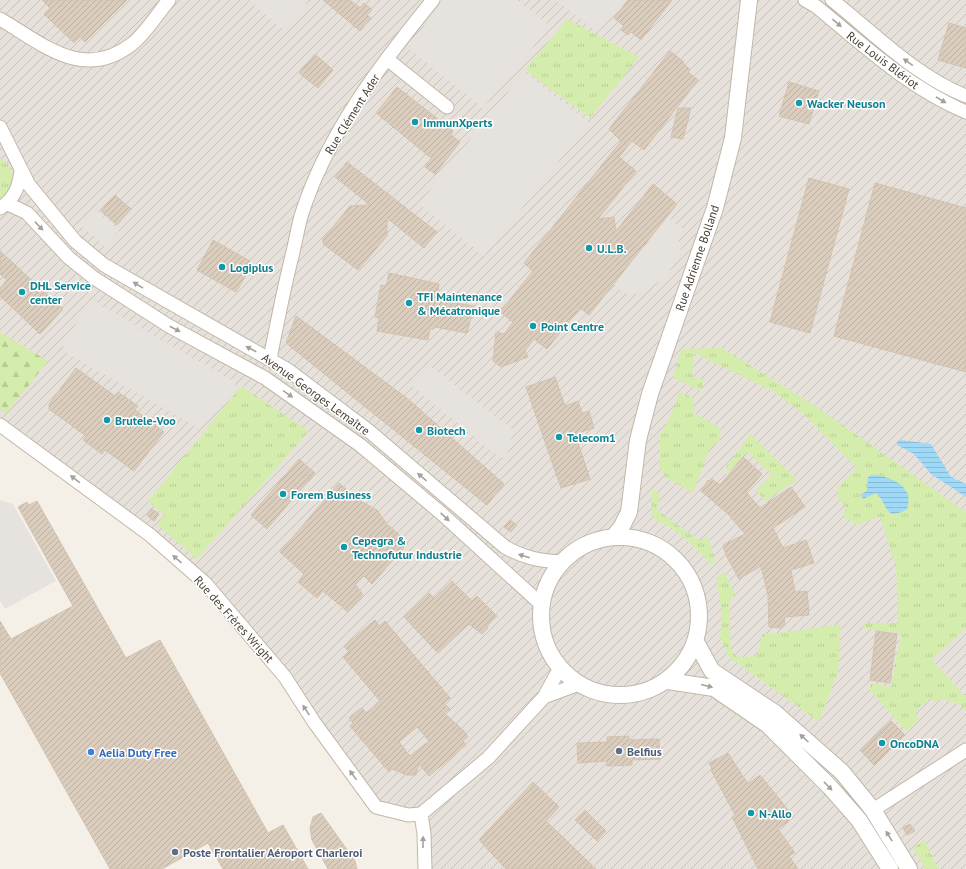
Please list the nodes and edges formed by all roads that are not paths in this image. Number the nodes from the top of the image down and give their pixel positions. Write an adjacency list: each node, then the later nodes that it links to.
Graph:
1 (169, 0): 6 (street)
2 (749, 0): 18 (street, Rue Adrienne Bolland)
3 (805, 0): 10 (street, Rue Louis Blériot, one-way to 10)
4 (832, 0): 8 (street, Rue Louis Blériot, one-way to 4)
5 (431, 1): 7 (street, Rue Clément Ader)
6 (0, 19)
7 (387, 59): 9 (street); 16 (street, Rue Clément Ader)
8 (966, 96)
9 (447, 107)
10 (966, 112)
11 (0, 128): 13 (street, Avenue Georges Lemaître)
12 (0, 152): 13 (street)
13 (13, 156): 14 (street, Avenue Georges Lemaître)
14 (21, 171): 15 (street); 16 (street, Avenue Georges Lemaître, one-way to 14)
15 (4, 206): 22 (street, Avenue Georges Lemaître, one-way to 22)
16 (270, 359): 21 (street, Avenue Georges Lemaître, one-way to 16)
17 (0, 425): 30 (street, Rue des Frères Wright, one-way to 17)
18 (629, 512): 19 (street, Rue Adrienne Bolland); 20 (street, Rue Adrienne Bolland)
19 (613, 537): 20 (street); 21 (street)
20 (640, 539): 23 (street)
21 (562, 562): 22 (street)
22 (542, 605): 24 (street)
23 (696, 642): 25 (street); 29 (street, one-way to 23)
24 (560, 668): 26 (street); 27 (street)
25 (668, 681): 26 (street); 32 (street, one-way to 32)
26 (579, 684): 27 (street)
27 (544, 697): 30 (street)
28 (966, 750): 29 (street)
29 (873, 810): 33 (street, one-way to 29)
30 (421, 814): 31 (street, one-way to 30)
31 (425, 869)
32 (890, 869)
33 (910, 869)

